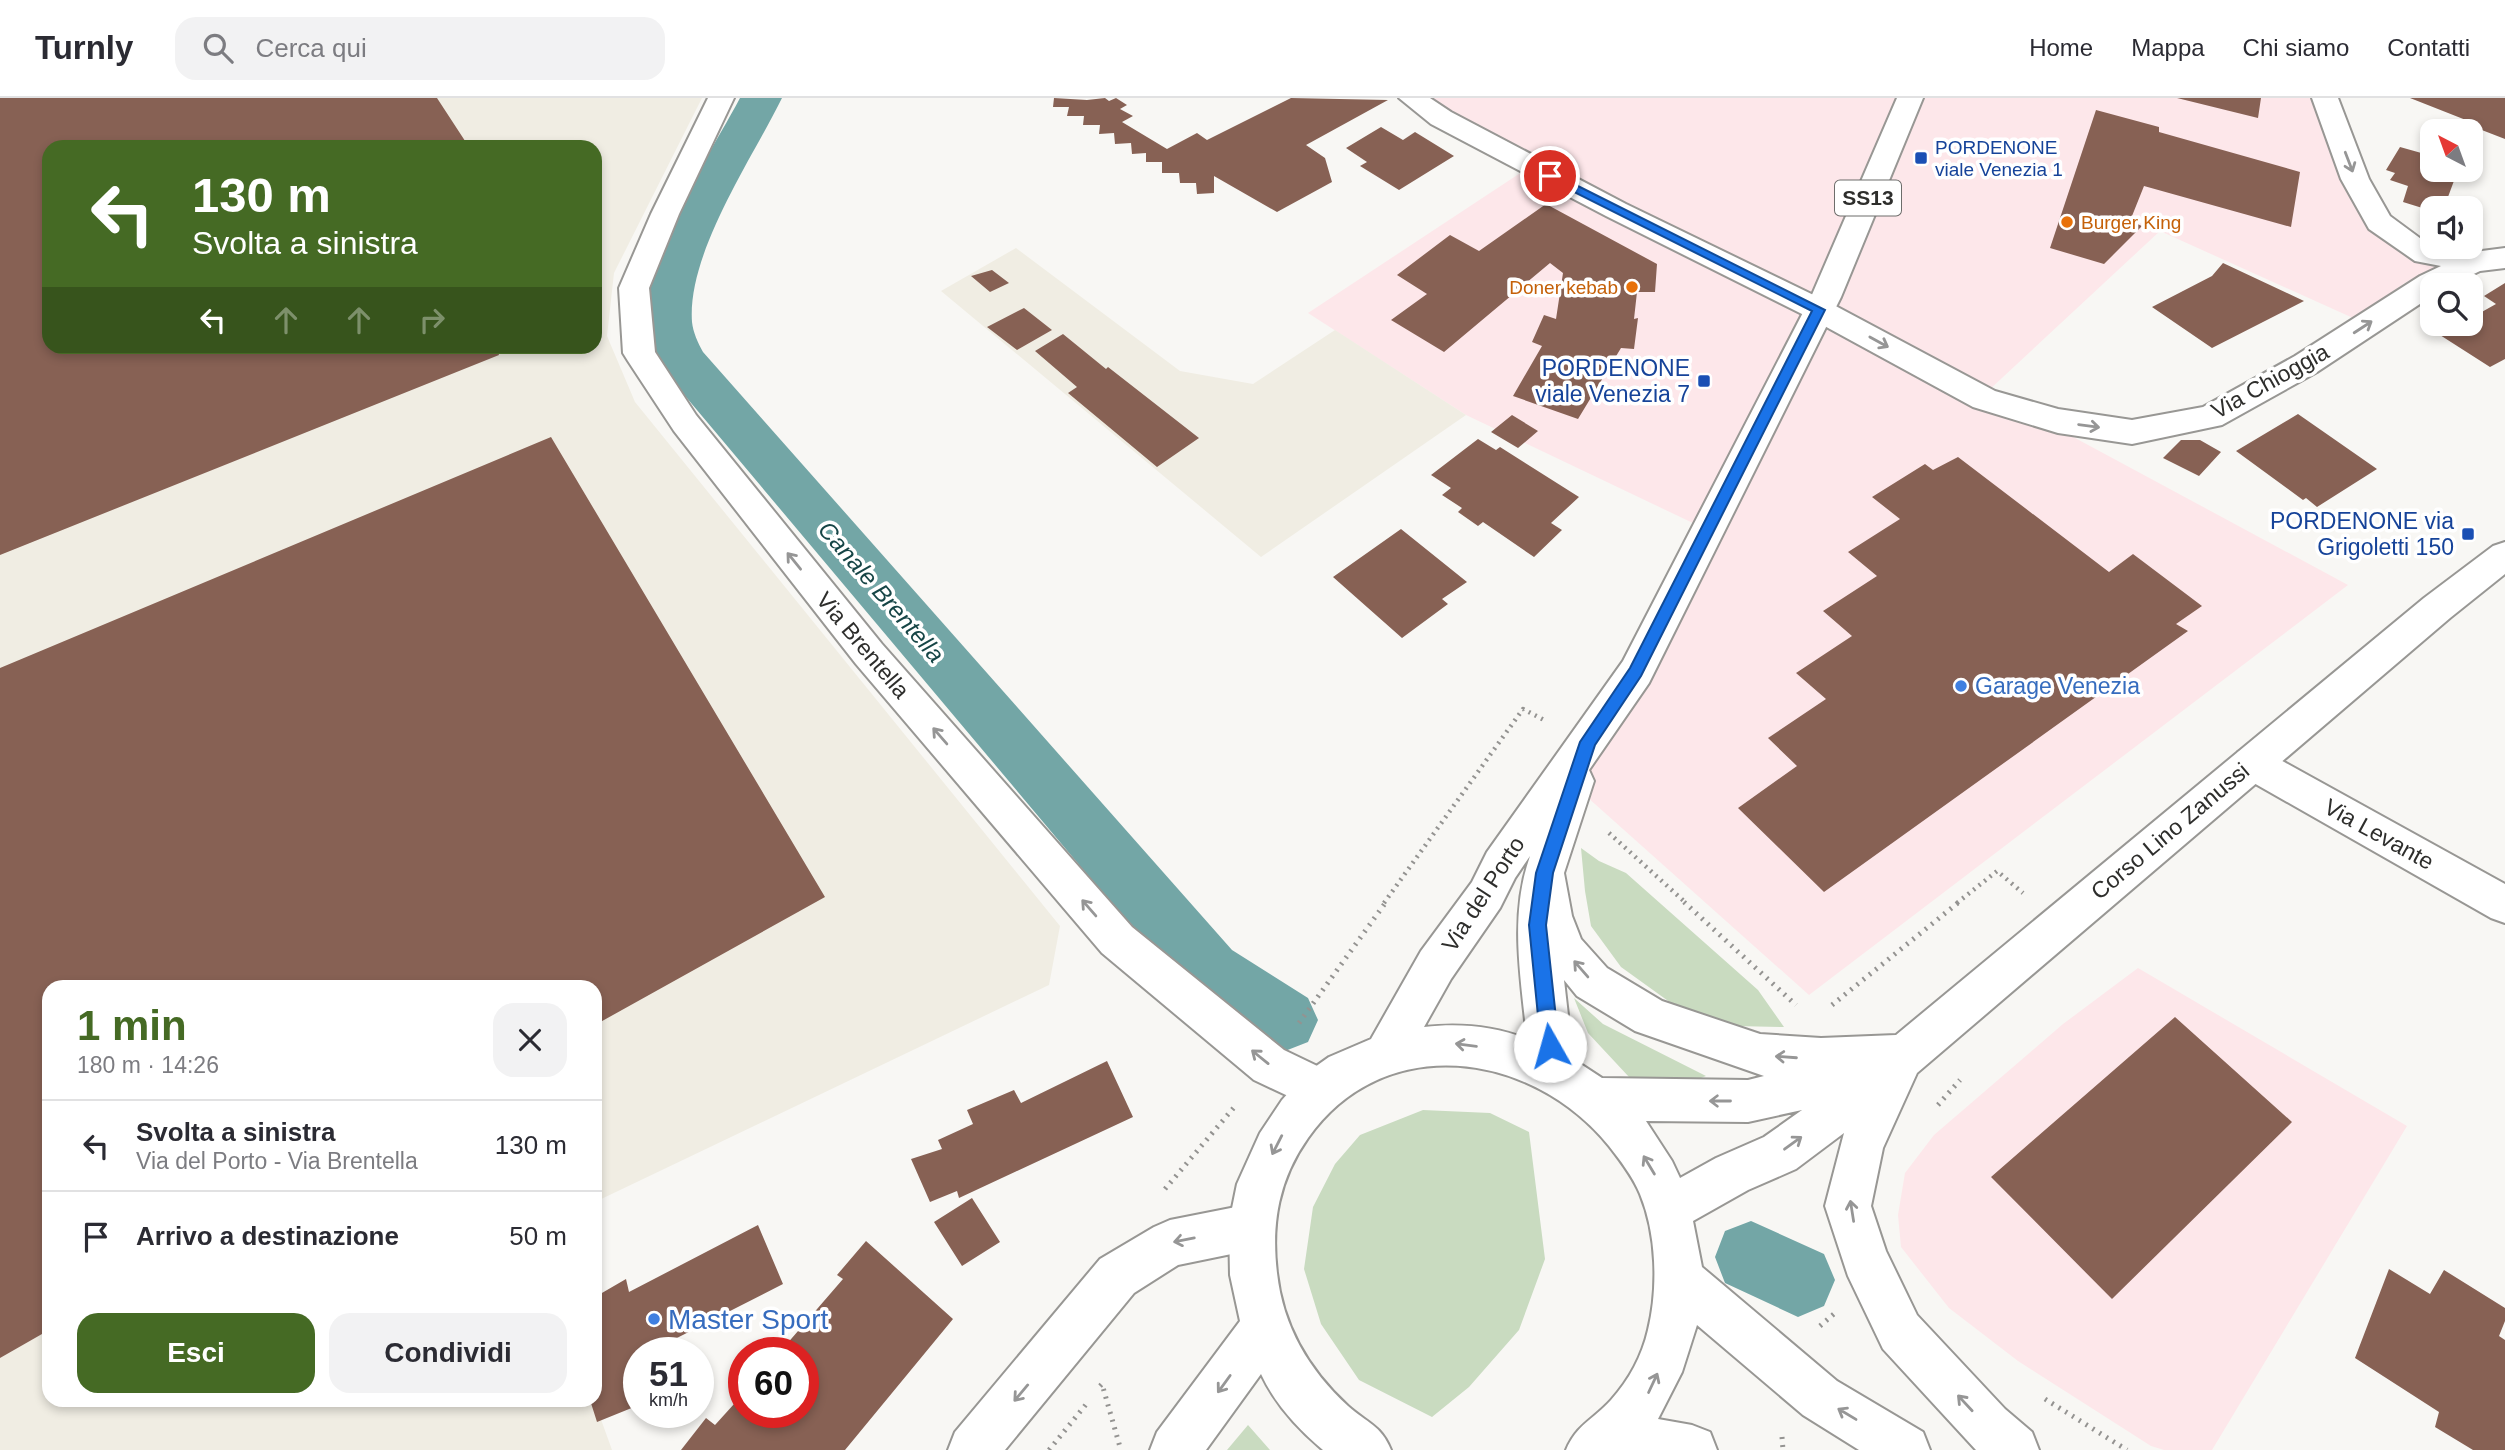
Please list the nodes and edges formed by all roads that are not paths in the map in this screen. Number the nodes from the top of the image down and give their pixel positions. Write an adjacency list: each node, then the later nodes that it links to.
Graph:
1 (721, 98): 16 (main road, Via Brentella, one-way to 1)
2 (1412, 98): 7 (main road, Via Chioggia)
3 (1910, 98): 7 (main road, SS13)
4 (2325, 98): 6 (main road, Via Chioggia, one-way to 6)
5 (2505, 258): 6 (main road, Via Chioggia)
6 (2474, 262): 7 (main road, Via Chioggia, one-way to 6)
7 (1823, 303): 9 (main road, Via del Porto / SS13)
8 (2505, 555): 10 (main road, Corso Lino Zanussi)
9 (1588, 742): 11 (main road, Via del Porto); 14 (main road, Via del Porto)
10 (2252, 763): 12 (main road, Via Levante); 13 (main road, Corso Lino Zanussi)
11 (1545, 873): 13 (main road, one-way to 11); 15 (main road, Via del Porto)
12 (2505, 905)
13 (1918, 1043): 17 (main road, Corso Lino Zanussi, one-way to 17); 18 (main road, Corso Lino Zanussi, one-way to 13); 28 (main road, one-way to 13)
14 (1387, 1052): 15 (main road, one-way to 14); 16 (main road)
15 (1552, 1070): 17 (main road)
16 (1320, 1090): 19 (main road, one-way to 19)
17 (1595, 1098): 18 (main road, one-way to 17)
18 (1668, 1210): 20 (main road)
19 (1251, 1227): 21 (main road); 23 (main road, one-way to 23)
20 (1680, 1279): 22 (main road, one-way to 20); 27 (main road, one-way to 20)
21 (1264, 1329): 24 (main road, one-way to 24); 25 (main road)
22 (1602, 1443): 26 (main road)
23 (973, 1450)
24 (1175, 1450)
25 (1366, 1450)
26 (1692, 1450)
27 (1905, 1450)
28 (2014, 1450)

